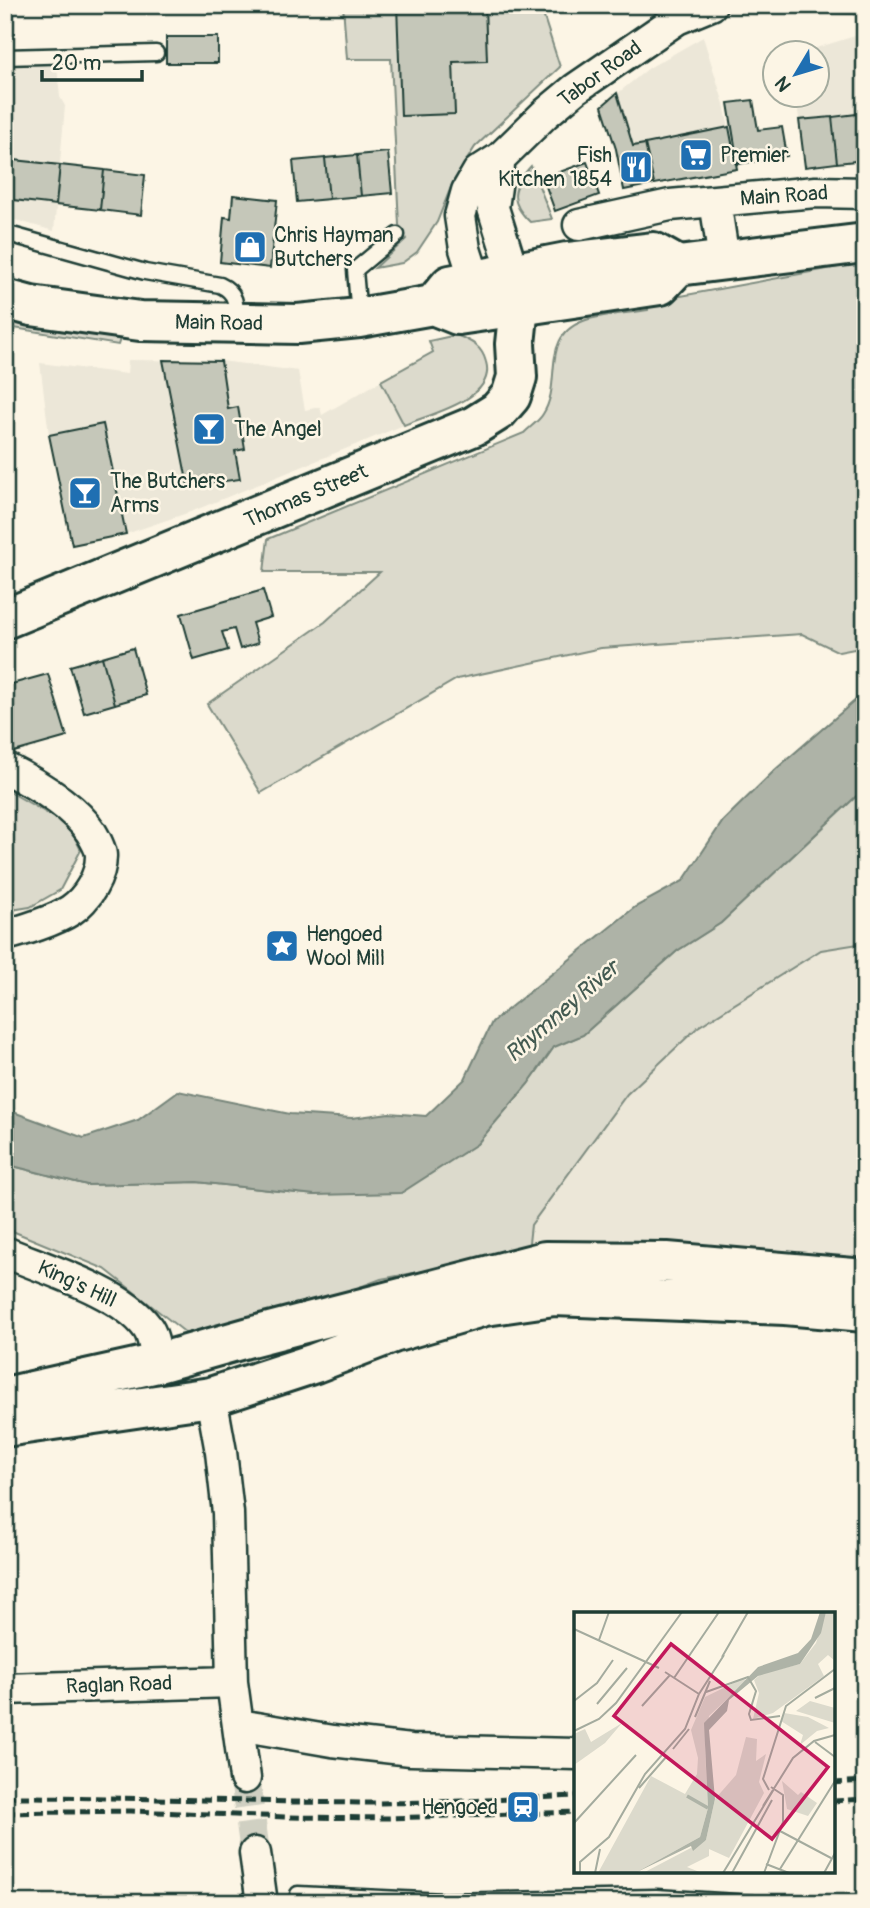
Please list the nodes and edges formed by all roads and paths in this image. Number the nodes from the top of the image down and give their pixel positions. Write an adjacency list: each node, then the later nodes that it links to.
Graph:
1 (711, 5): 4 (street, Tabor Road)
2 (156, 53): 3 (lane)
3 (5, 57)
4 (500, 158): 12 (street); 12 (street, Tabor Road)
5 (865, 193): 6 (street, Main Road)
6 (715, 201): 7 (street, Main Road); 11 (street)
7 (579, 225)
8 (397, 235): 14 (lane)
9 (5, 236): 15 (lane)
10 (865, 243): 11 (main road, Main Road)
11 (723, 260): 12 (main road, Main Road)
12 (498, 293): 14 (main road, Main Road); 16 (main road, Thomas Street)
13 (5, 299): 15 (main road, Main Road)
14 (359, 318): 15 (main road, Main Road)
15 (235, 324)
16 (5, 619)
17 (5, 768): 18 (street)
18 (5, 935)
19 (5, 1252): 22 (street, King's Hill)
20 (865, 1279): 22 (main road)
21 (865, 1312): 24 (main road)
22 (158, 1363): 23 (main road)
23 (5, 1397)
24 (211, 1397): 25 (main road); 26 (street)
25 (5, 1427)
26 (232, 1682): 27 (street, Raglan Road); 28 (street)
27 (5, 1689)
28 (239, 1725): 29 (street); 30 (street)
29 (574, 1754)
30 (245, 1778)
31 (255, 1853): 34 (street)
32 (298, 1894): 33 (lane)
33 (444, 1902): 35 (lane)
34 (262, 1903)
35 (752, 1903)

